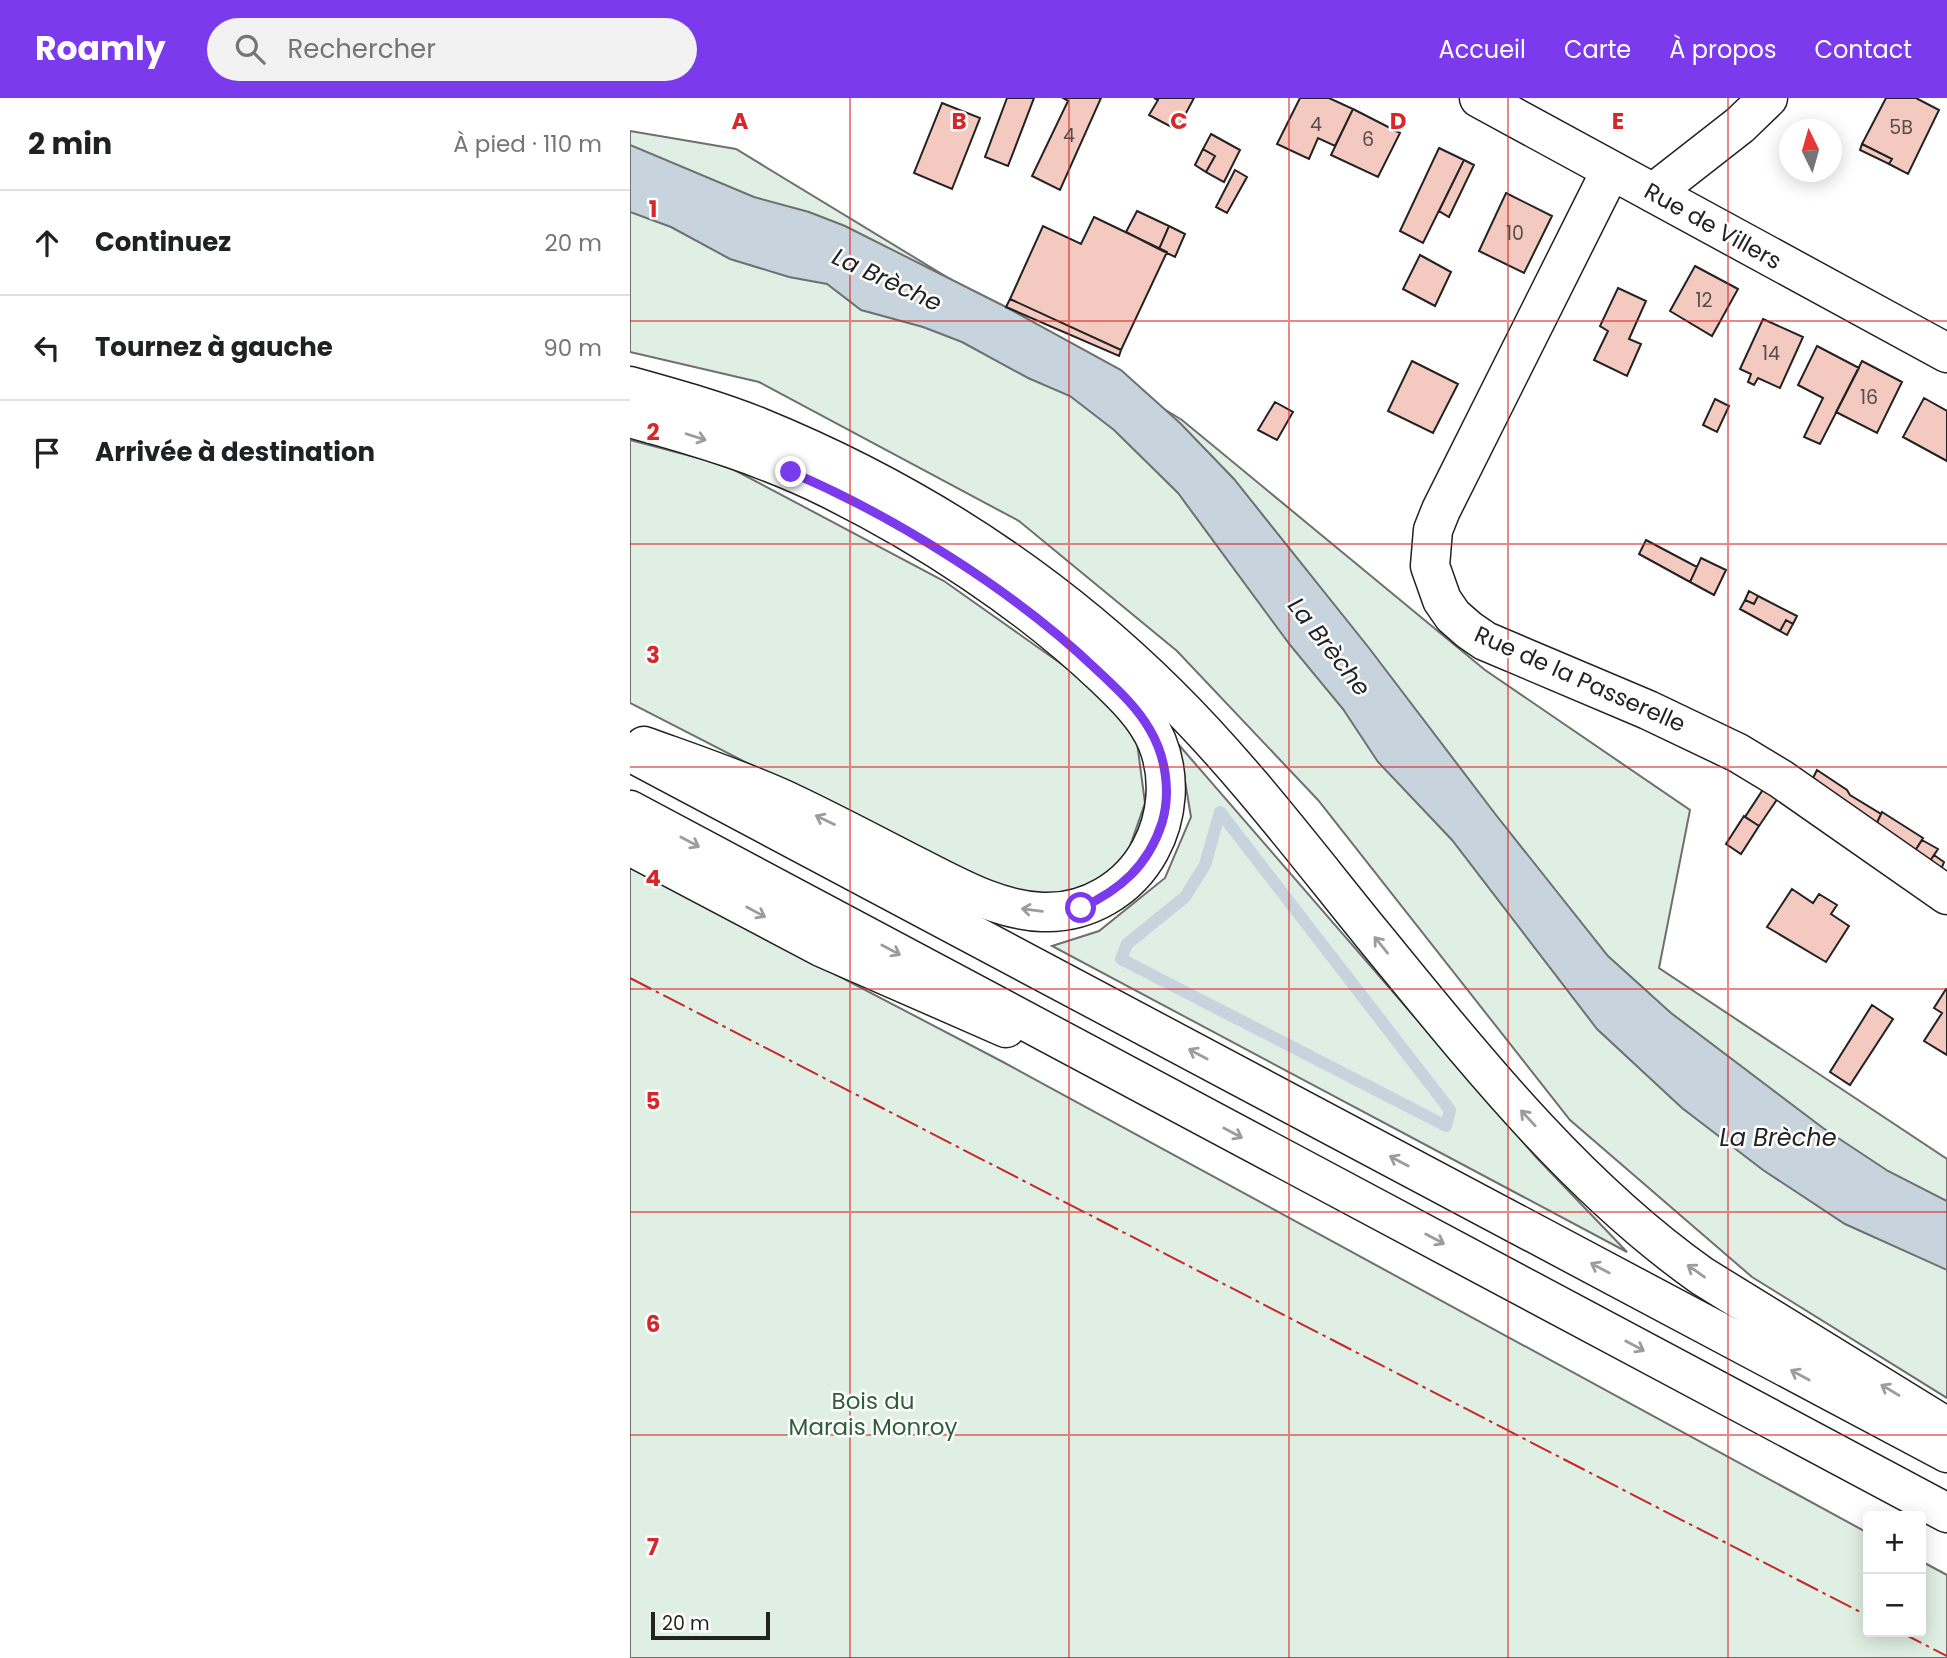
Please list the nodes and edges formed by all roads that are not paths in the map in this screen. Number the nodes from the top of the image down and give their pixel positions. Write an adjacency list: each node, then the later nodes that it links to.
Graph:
1 (1479, 98): 3 (main road, Rue de Villers)
2 (1768, 98): 4 (main road)
3 (1611, 170): 4 (main road, Rue de Villers); 12 (main road, Rue de la Passerelle)
4 (1653, 193): 5 (main road, Rue de Villers)
5 (1947, 353)
6 (630, 386): 15 (main road, one-way to 6)
7 (630, 418): 8 (main road, one-way to 8)
8 (630, 741)
9 (630, 751): 16 (main road, one-way to 9)
10 (630, 810): 13 (main road, one-way to 13)
11 (630, 846): 13 (main road, one-way to 13)
12 (1947, 895)
13 (1151, 1089): 14 (main road, one-way to 14)
14 (1738, 1401): 17 (main road); 18 (main road)
15 (1947, 1427)
16 (1947, 1453)
17 (1947, 1513)
18 (1947, 1528)

